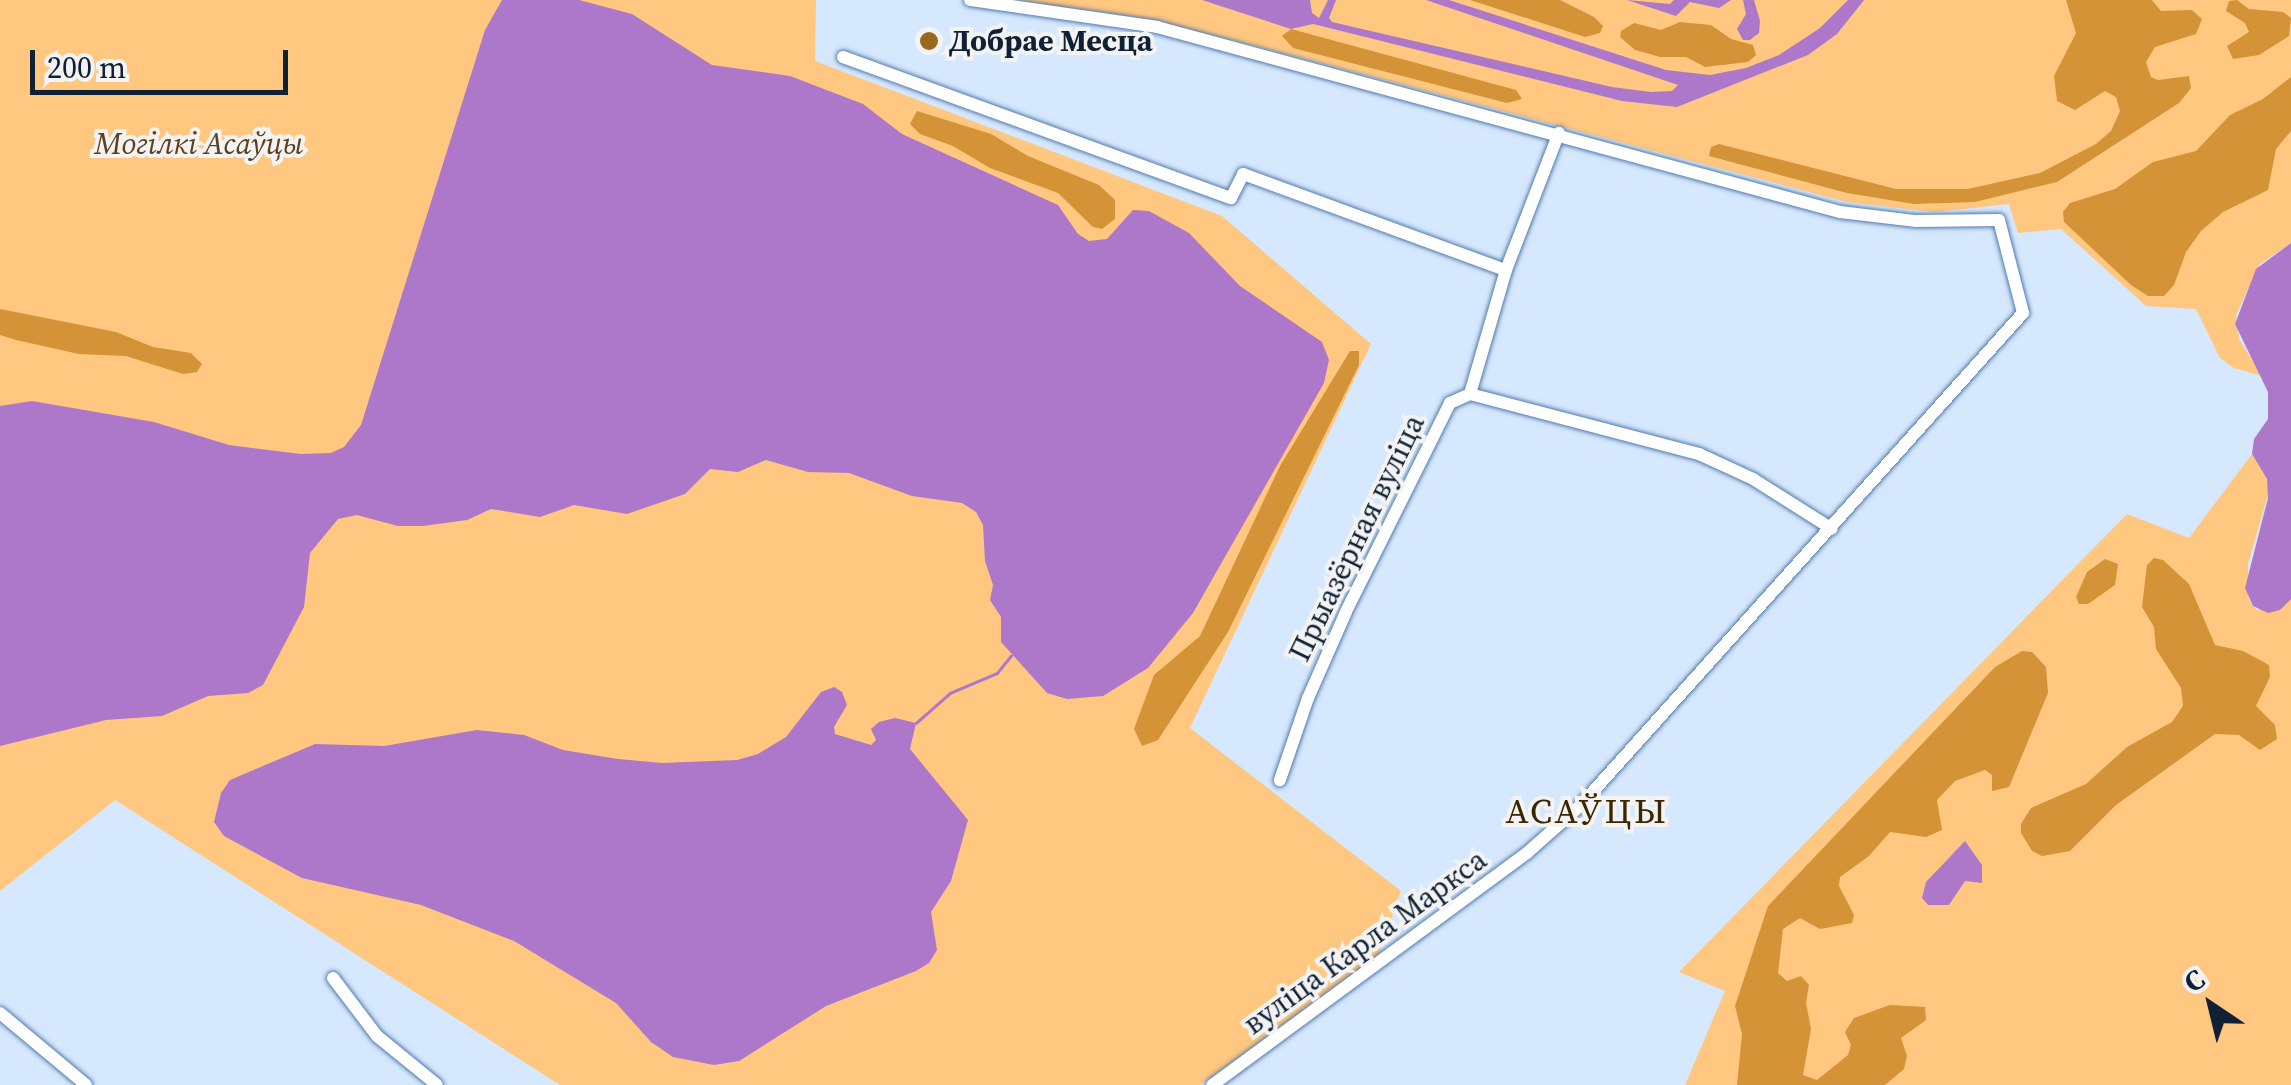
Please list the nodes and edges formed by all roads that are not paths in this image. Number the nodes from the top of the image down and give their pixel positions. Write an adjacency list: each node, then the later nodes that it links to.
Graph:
1 (970, 0): 3 (street)
2 (843, 57): 4 (street)
3 (1559, 132): 4 (street, Прыазёрная вуліца); 6 (street, вуліца Карла Маркса)
4 (1506, 270): 5 (street, Прыазёрная вуліца)
5 (1470, 394): 6 (street); 7 (street, Прыазёрная вуліца)
6 (1832, 529): 12 (street, вуліца Карла Маркса)
7 (1280, 780)
8 (333, 978): 11 (street)
9 (0, 1013): 10 (street)
10 (86, 1085)
11 (437, 1085)
12 (1212, 1085)

